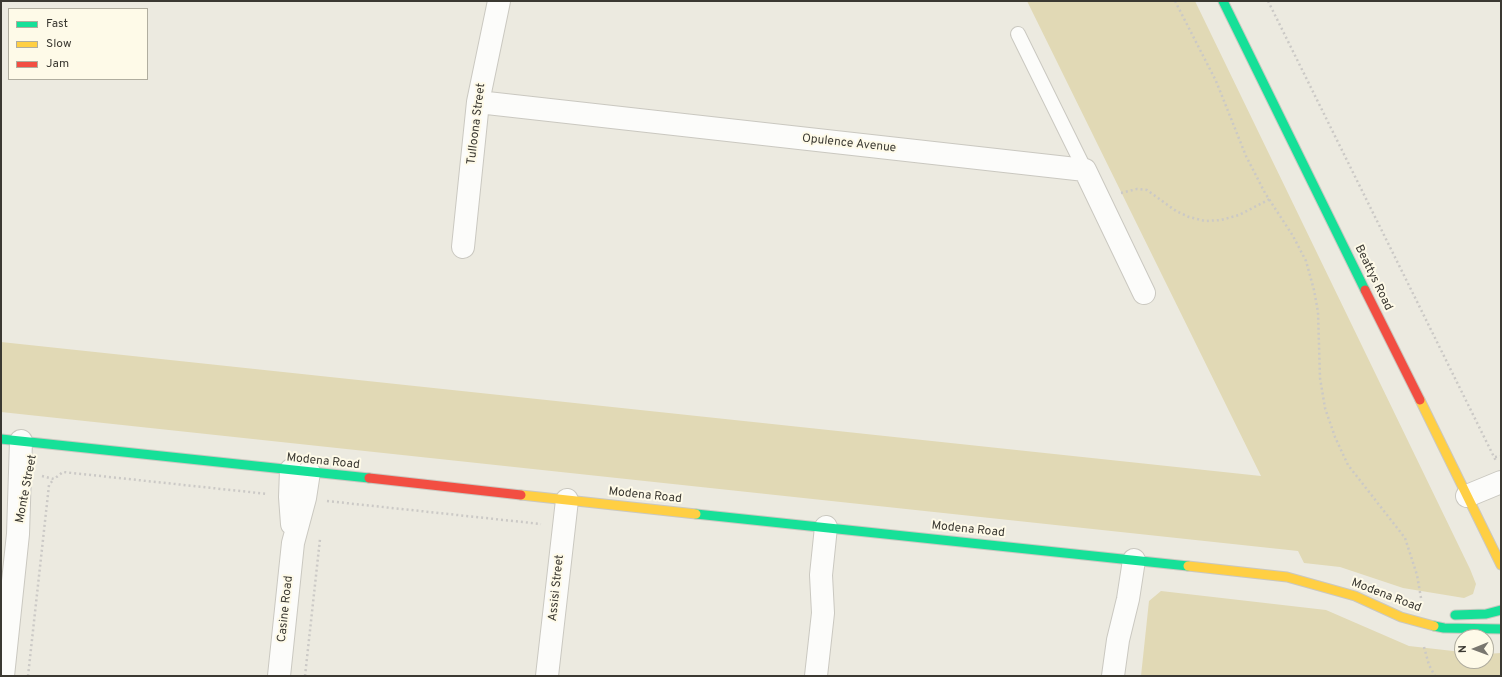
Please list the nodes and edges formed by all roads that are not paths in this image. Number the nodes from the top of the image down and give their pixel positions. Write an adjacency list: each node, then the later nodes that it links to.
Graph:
1 (499, 1): 4 (street, Tulloona Street)
2 (1223, 1): 11 (street, Beattys Road)
3 (1018, 34): 5 (lane)
4 (478, 102): 5 (street, Opulence Avenue); 6 (street, Tulloona Street)
5 (1085, 170): 7 (street)
6 (463, 247)
7 (1144, 293)
8 (19, 441): 9 (street, Modena Road); 14 (street, Monte Street); 14 (street, Monte Street)
9 (300, 471): 12 (street, Modena Road); 23 (street, Casine Road)
10 (1499, 473): 11 (street)
11 (1467, 496): 16 (street, Beattys Road)
12 (567, 500): 13 (street, Modena Road); 24 (street, Assisi Street)
13 (833, 527): 15 (street, Modena Road); 25 (street)
14 (18, 534): 22 (street, Monte Street)
15 (1126, 559): 18 (street, Modena Road); 26 (street)
16 (1501, 565)
17 (1318, 575): 18 (street, Modena Road)
18 (1287, 578): 21 (street, Modena Road)
19 (1501, 610): 20 (street)
20 (1446, 614)
21 (1501, 629)
22 (3, 676)
23 (279, 676)
24 (547, 676)
25 (816, 676)
26 (1113, 676)

